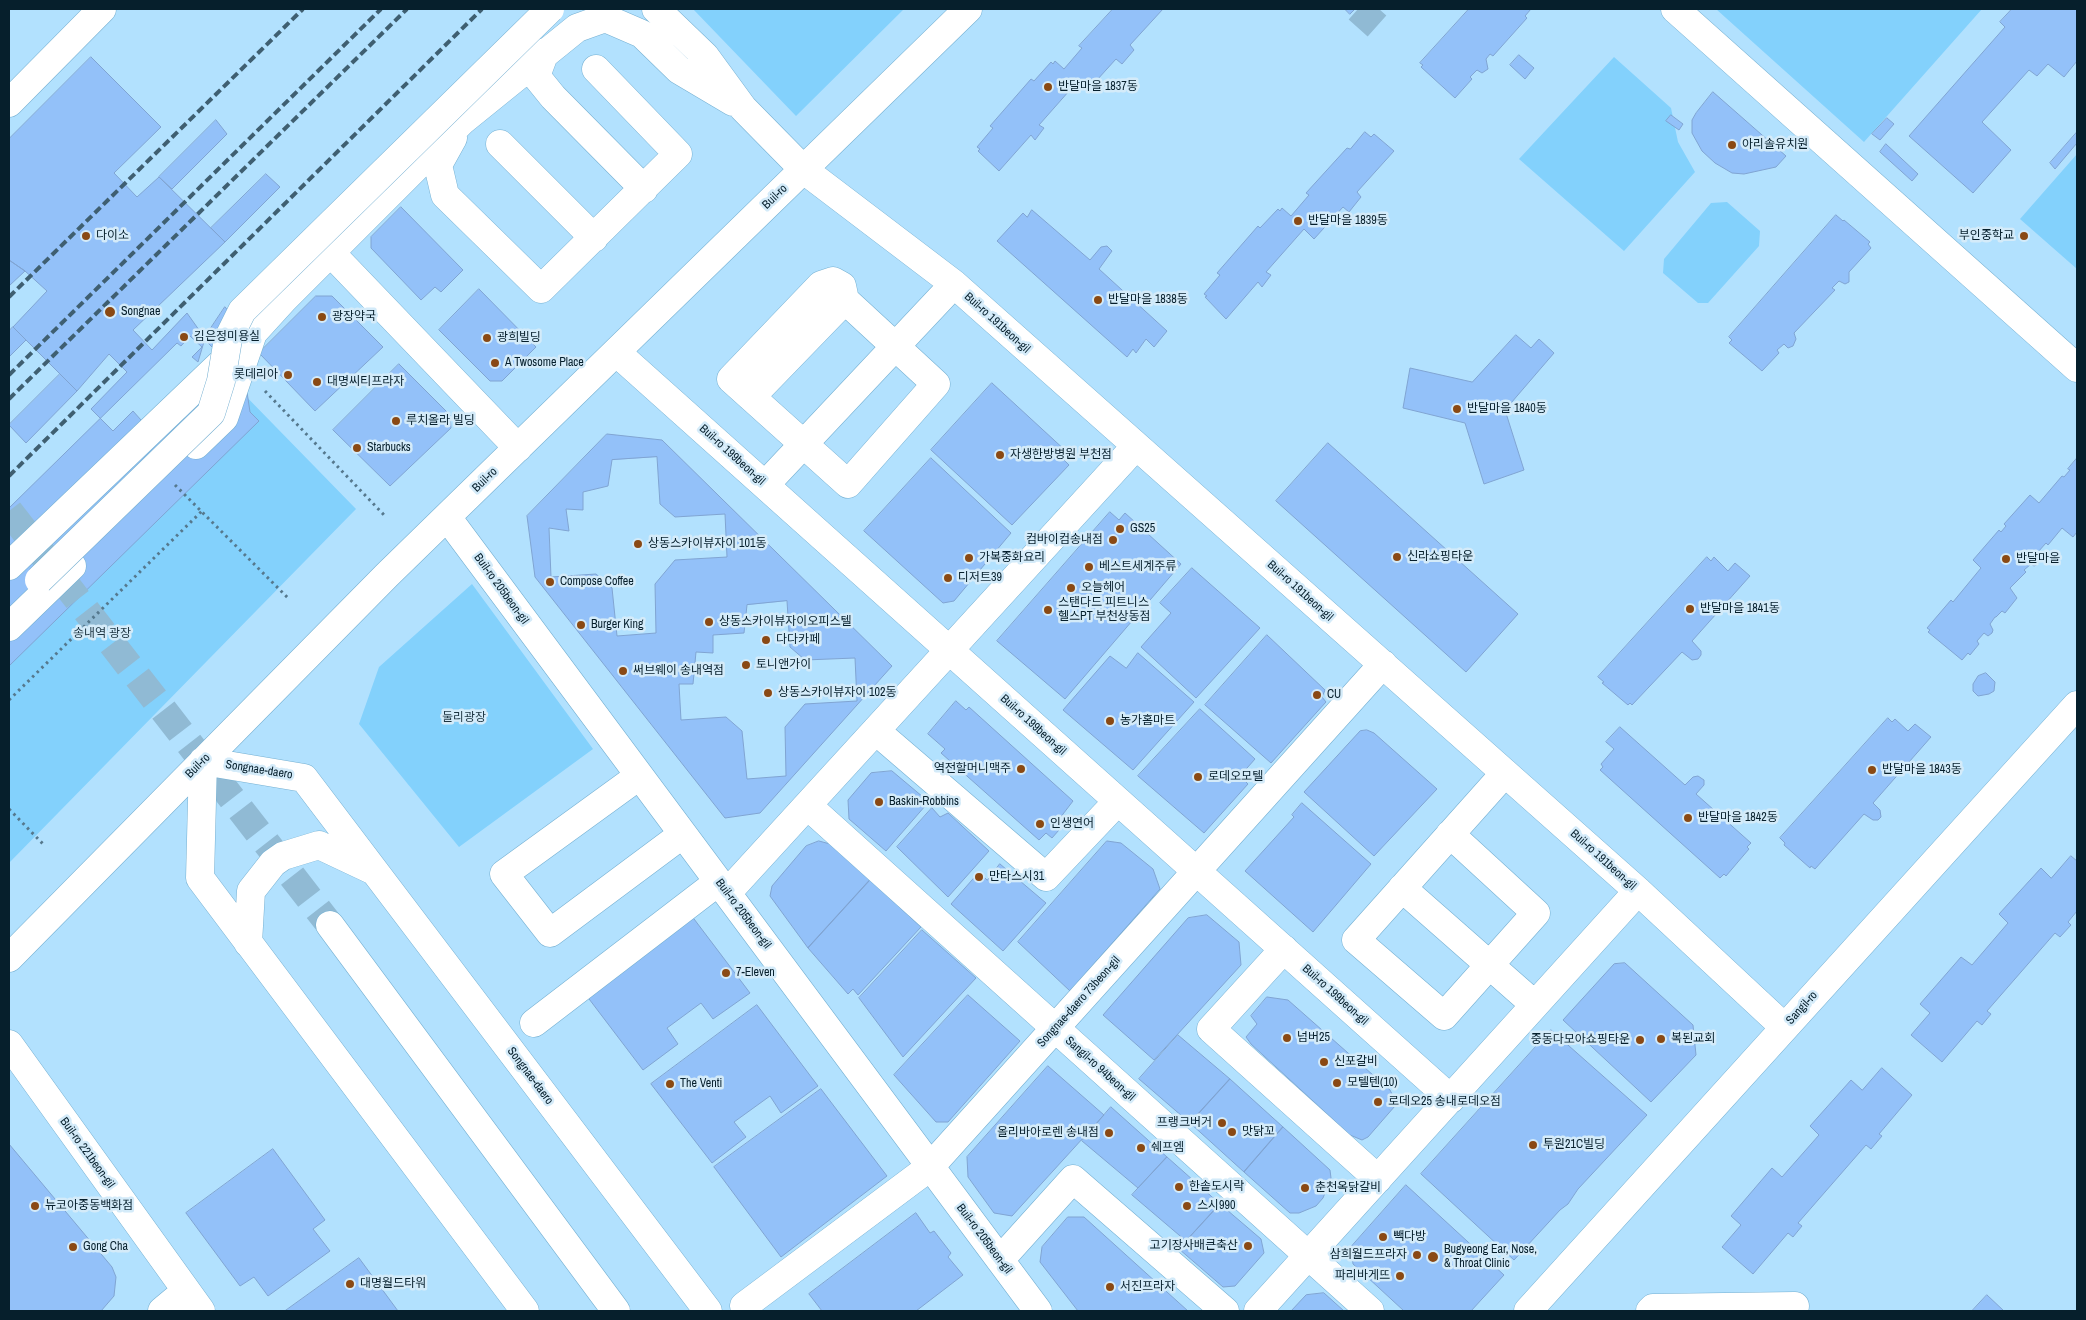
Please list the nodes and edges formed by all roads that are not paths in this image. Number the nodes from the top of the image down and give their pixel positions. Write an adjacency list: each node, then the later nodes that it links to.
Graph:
1 (100, 9): 8 (street)
2 (550, 9): 27 (street, bridge)
3 (656, 9): 9 (street)
4 (968, 9): 12 (street, Buil-ro)
5 (1675, 9): 20 (street)
6 (545, 52): 9 (street); 10 (street); 13 (street)
7 (596, 68): 13 (street)
8 (9, 103)
9 (743, 108): 12 (street, Buil-ro 191beon-gil)
10 (462, 121): 14 (street); 15 (street)
11 (500, 144): 14 (street)
12 (804, 170): 16 (street, Buil-ro 191beon-gil); 19 (street, Buil-ro)
13 (644, 189): 14 (street)
14 (594, 238)
15 (330, 252): 17 (street); 23 (street)
16 (954, 284): 18 (street); 22 (street, Buil-ro 191beon-gil)
17 (253, 333): 26 (street); 28 (street)
18 (895, 346): 21 (street); 21 (street); 21 (street)
19 (616, 352): 23 (street, Buil-ro); 24 (street, Buil-ro 199beon-gil)
20 (2077, 368)
21 (803, 445): 24 (street)
22 (1136, 446): 29 (street); 30 (street, Buil-ro 191beon-gil)
23 (518, 448): 25 (street, Buil-ro)
24 (765, 485): 29 (street, Buil-ro 199beon-gil)
25 (447, 517): 33 (street, Buil-ro); 35 (street, Buil-ro 205beon-gil)
26 (9, 566)
27 (9, 609)
28 (9, 628)
29 (950, 651): 32 (street); 36 (street, Buil-ro 199beon-gil)
30 (1382, 664): 34 (street, Buil-ro 191beon-gil); 41 (street, Songnae-daero 73beon-gil)
31 (2077, 705): 52 (street, Sangil-ro)
32 (876, 732): 36 (street); 37 (street)
33 (203, 762): 40 (street, Songnae-daero); 46 (street); 48 (street, Buil-ro)
34 (1505, 773): 39 (street); 44 (street, Buil-ro 191beon-gil)
35 (639, 776): 38 (street, Buil-ro 205beon-gil); 38 (street)
36 (1118, 801): 41 (street, Buil-ro 199beon-gil)
37 (808, 806): 42 (street); 53 (street, Sangil-ro 94beon-gil)
38 (684, 834): 42 (street, Buil-ro 205beon-gil)
39 (1450, 834): 43 (street); 49 (street)
40 (375, 871): 46 (street); 66 (street, Songnae-daero)
41 (1197, 872): 47 (street, Buil-ro 199beon-gil); 53 (street, Songnae-daero 73beon-gil)
42 (723, 888): 51 (street); 56 (street, Buil-ro 205beon-gil)
43 (1402, 888): 49 (street); 49 (street)
44 (1638, 891): 50 (street); 52 (street, Buil-ro 191beon-gil)
45 (330, 925): 65 (street)
46 (248, 943): 64 (street)
47 (1284, 949): 55 (street, Buil-ro 199beon-gil); 57 (street)
48 (9, 958)
49 (1489, 965): 50 (street)
50 (1535, 1005): 55 (street)
51 (534, 1023)
52 (1784, 1027): 71 (street, Sangil-ro)
53 (1055, 1028): 56 (street, Songnae-daero 73beon-gil); 58 (street, Sangil-ro 94beon-gil)
54 (9, 1044): 60 (street, Buil-ro 221beon-gil)
55 (1451, 1099): 57 (street)
56 (930, 1166): 59 (street, Buil-ro 205beon-gil); 61 (street, Songnae-daero 73beon-gil)
57 (1378, 1180): 58 (street)
58 (1308, 1256): 69 (street); 70 (street, Sangil-ro 94beon-gil)
59 (1000, 1260): 67 (street, Buil-ro 205beon-gil); 68 (street)
60 (193, 1301): 63 (street)
61 (744, 1306)
62 (1795, 1306): 72 (street)
63 (162, 1311)
64 (525, 1311)
65 (616, 1311)
66 (708, 1311)
67 (1038, 1311)
68 (1224, 1311)
69 (1258, 1311)
70 (1370, 1311)
71 (1528, 1311)
72 (1650, 1311)

